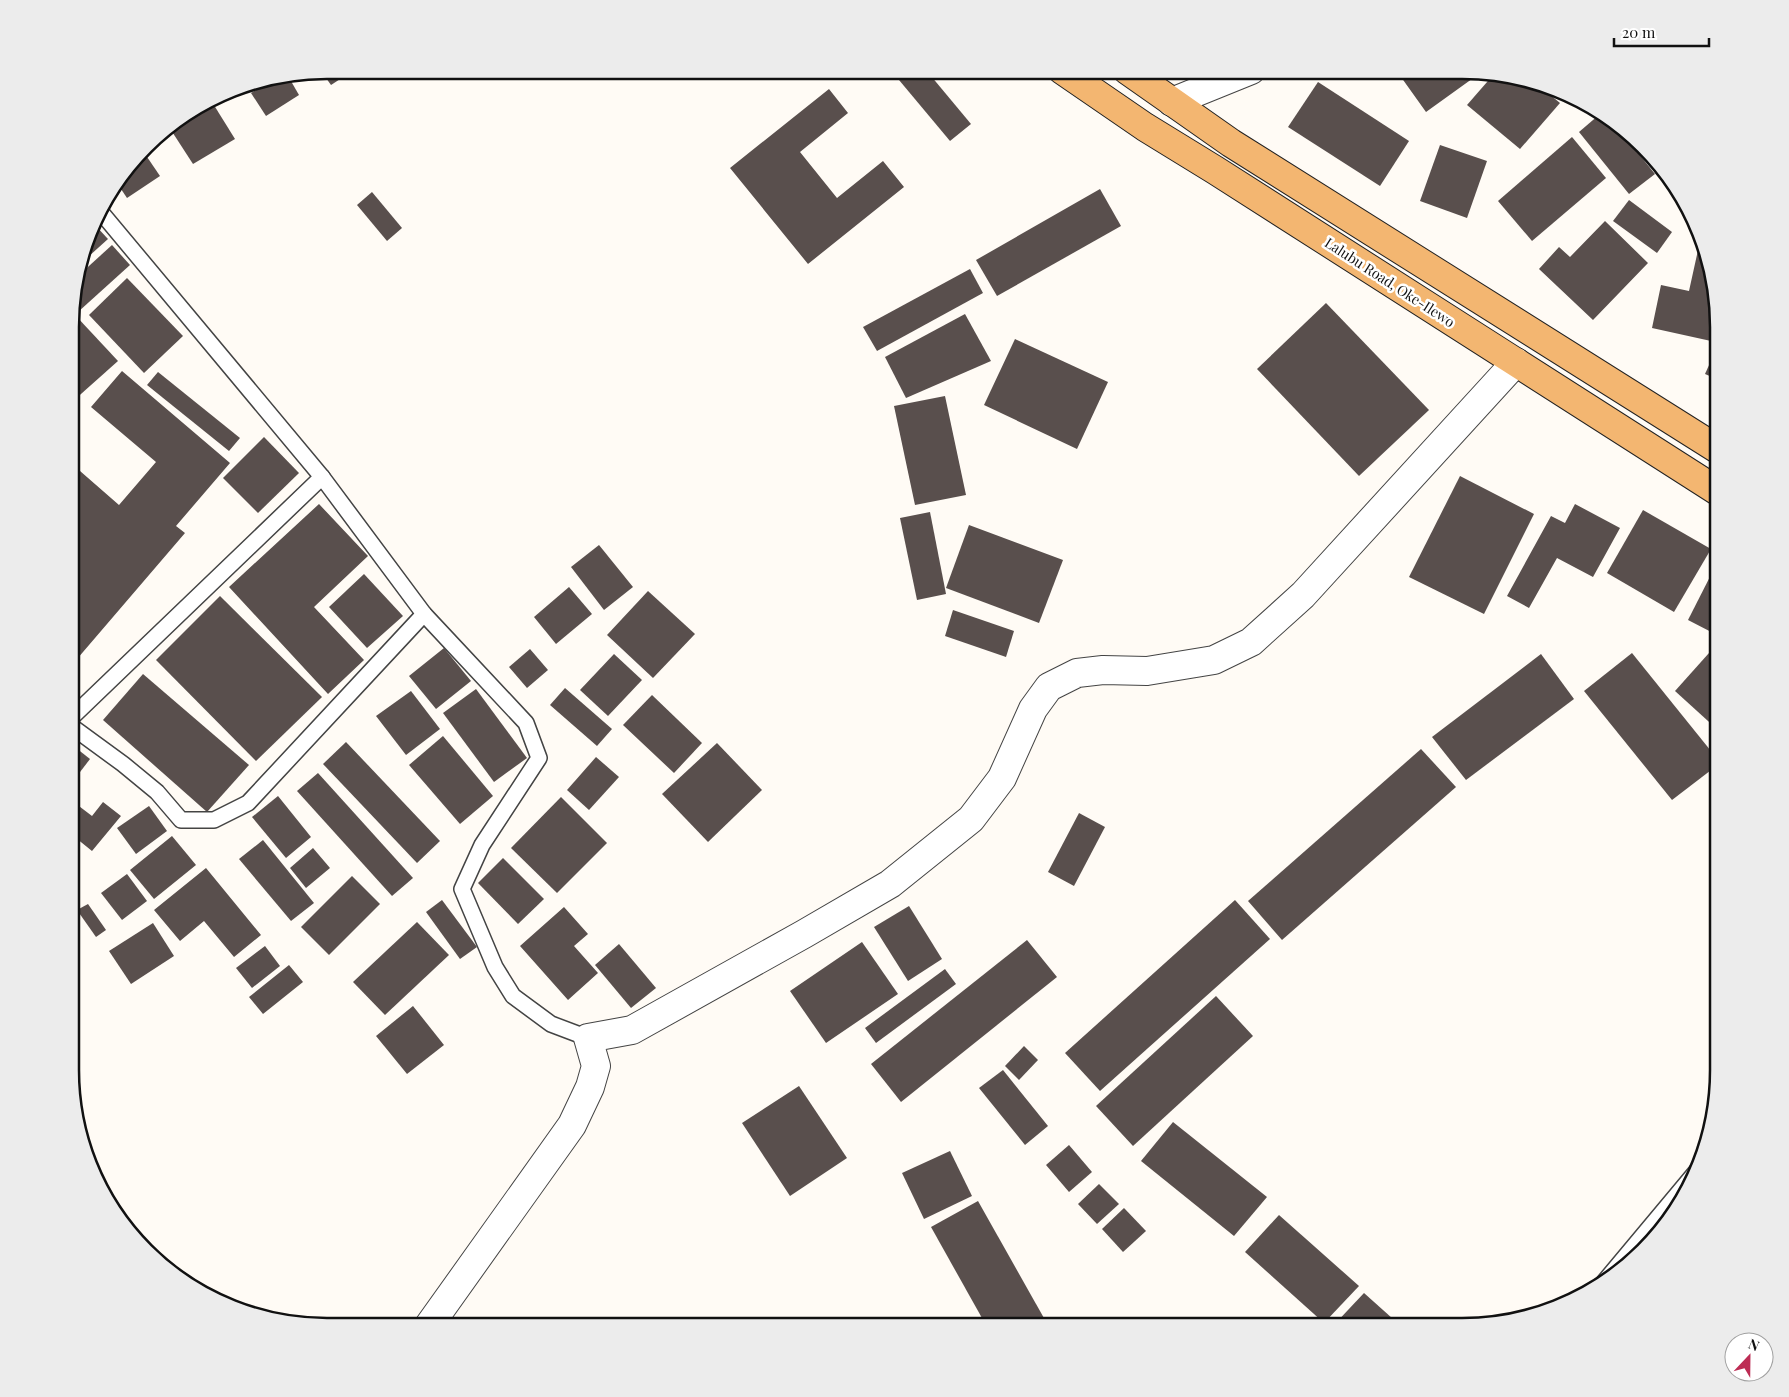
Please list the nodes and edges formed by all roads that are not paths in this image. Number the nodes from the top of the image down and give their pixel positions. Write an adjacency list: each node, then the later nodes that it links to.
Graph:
1 (1075, 79): 6 (main road, Lalubu Road, Oke-Ilewo)
2 (1140, 79): 4 (main road)
3 (1229, 79): 4 (street)
4 (1172, 102): 7 (main road)
5 (104, 216): 8 (lane)
6 (1516, 362): 9 (main road, Lalubu Road, Oke-Ilewo); 13 (street)
7 (1710, 444)
8 (322, 477): 10 (lane); 11 (lane)
9 (1710, 486)
10 (424, 614): 12 (lane); 13 (lane)
11 (79, 710)
12 (79, 732)
13 (588, 1038): 16 (street)
14 (1675, 1196): 15 (lane)
15 (1623, 1259)
16 (434, 1318)

